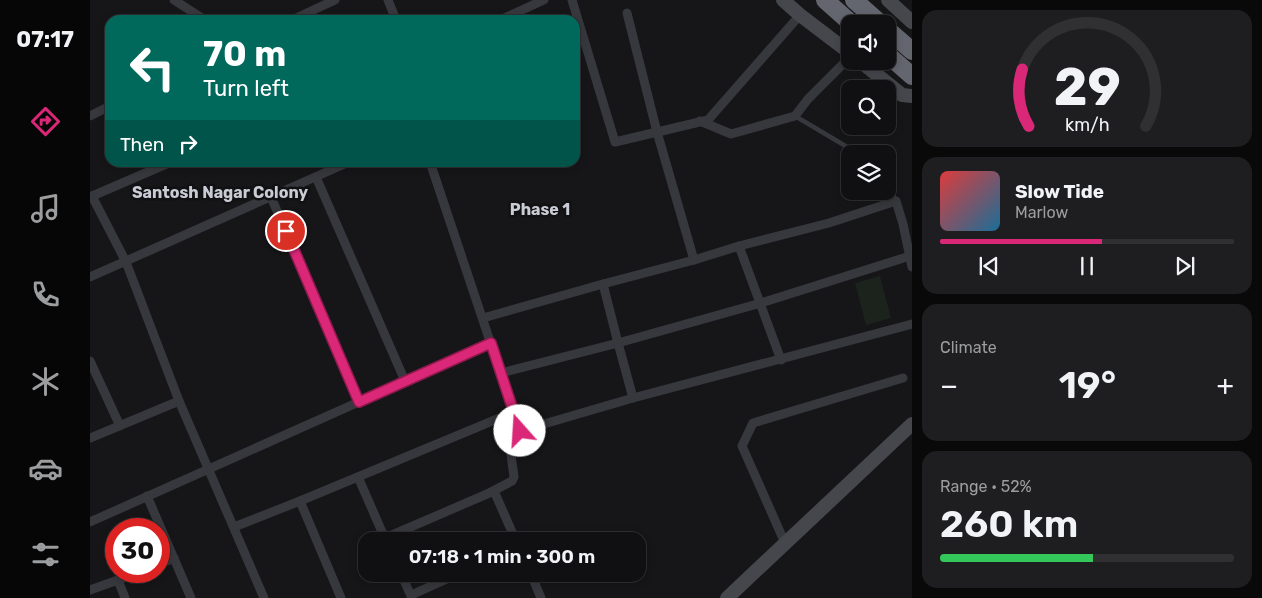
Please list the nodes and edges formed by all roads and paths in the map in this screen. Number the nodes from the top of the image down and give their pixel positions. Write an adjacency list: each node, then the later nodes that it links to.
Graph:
1 (174, 0): 11 (street)
2 (335, 0): 12 (street)
3 (388, 0): 13 (street)
4 (544, 0): 14 (street)
5 (572, 0): 15 (street)
6 (783, 0): 16 (street)
7 (825, 0): 17 (highway)
8 (854, 0): 18 (highway)
9 (888, 0): 19 (street)
10 (627, 13): 33 (street)
11 (198, 15)
12 (303, 15)
13 (394, 15)
14 (511, 15)
15 (577, 15)
16 (800, 15): 22 (street); 32 (street)
17 (842, 15)
18 (871, 15)
19 (912, 22)
20 (580, 26): 33 (street)
21 (896, 37): 23 (highway)
22 (841, 48)
23 (912, 51)
24 (896, 62): 27 (highway)
25 (841, 64): 31 (street)
26 (872, 70): 28 (street)
27 (912, 76)
28 (909, 98)
29 (105, 108): 30 (street)
30 (90, 116)
31 (795, 116): 32 (street); 34 (lane)
32 (700, 122): 33 (street)
33 (657, 132): 44 (street)
34 (844, 145)
35 (159, 167): 39 (street)
36 (338, 167): 38 (street)
37 (432, 167): 50 (street)
38 (316, 177): 40 (street); 58 (street)
39 (91, 196): 45 (street)
40 (271, 197): 45 (street); 61 (street)
41 (896, 201): 42 (street); 43 (street)
42 (739, 246): 44 (street); 49 (street)
43 (910, 256): 46 (street); 49 (street)
44 (694, 260): 48 (street)
45 (126, 262): 47 (street); 60 (street)
46 (912, 267)
47 (90, 277)
48 (603, 284): 50 (street); 53 (street)
49 (761, 304): 53 (street); 54 (street)
50 (483, 318): 52 (street)
51 (912, 324): 54 (street)
52 (491, 343): 56 (street); 58 (street)
53 (618, 343): 56 (street); 59 (street)
54 (781, 360): 59 (street)
55 (90, 361): 64 (street)
56 (501, 373): 62 (street)
57 (903, 378): 77 (street)
58 (405, 381): 61 (street)
59 (633, 398): 65 (street)
60 (179, 401): 64 (street); 67 (street)
61 (359, 402): 67 (street)
62 (514, 412): 65 (street); 68 (street)
63 (912, 424): 77 (street)
64 (120, 426): 66 (street)
65 (520, 431): 69 (street)
66 (90, 438)
67 (208, 469): 70 (street); 73 (street)
68 (358, 477): 71 (street); 74 (street)
69 (491, 492): 75 (street); 76 (street)
70 (147, 496): 72 (street); 78 (street)
71 (300, 501): 73 (street); 90 (street)
72 (90, 522)
73 (234, 528): 89 (street)
74 (382, 532)
75 (404, 532)
76 (512, 532)
77 (785, 543): 92 (street)
78 (174, 558): 79 (street); 88 (street)
79 (170, 560)
80 (405, 582): 86 (street)
81 (441, 582): 86 (street)
82 (534, 582): 91 (street)
83 (110, 583): 85 (street)
84 (119, 583): 87 (street)
85 (90, 590)
86 (411, 596)
87 (125, 598)
88 (191, 598)
89 (264, 598)
90 (341, 598)
91 (541, 598)
92 (727, 598)

